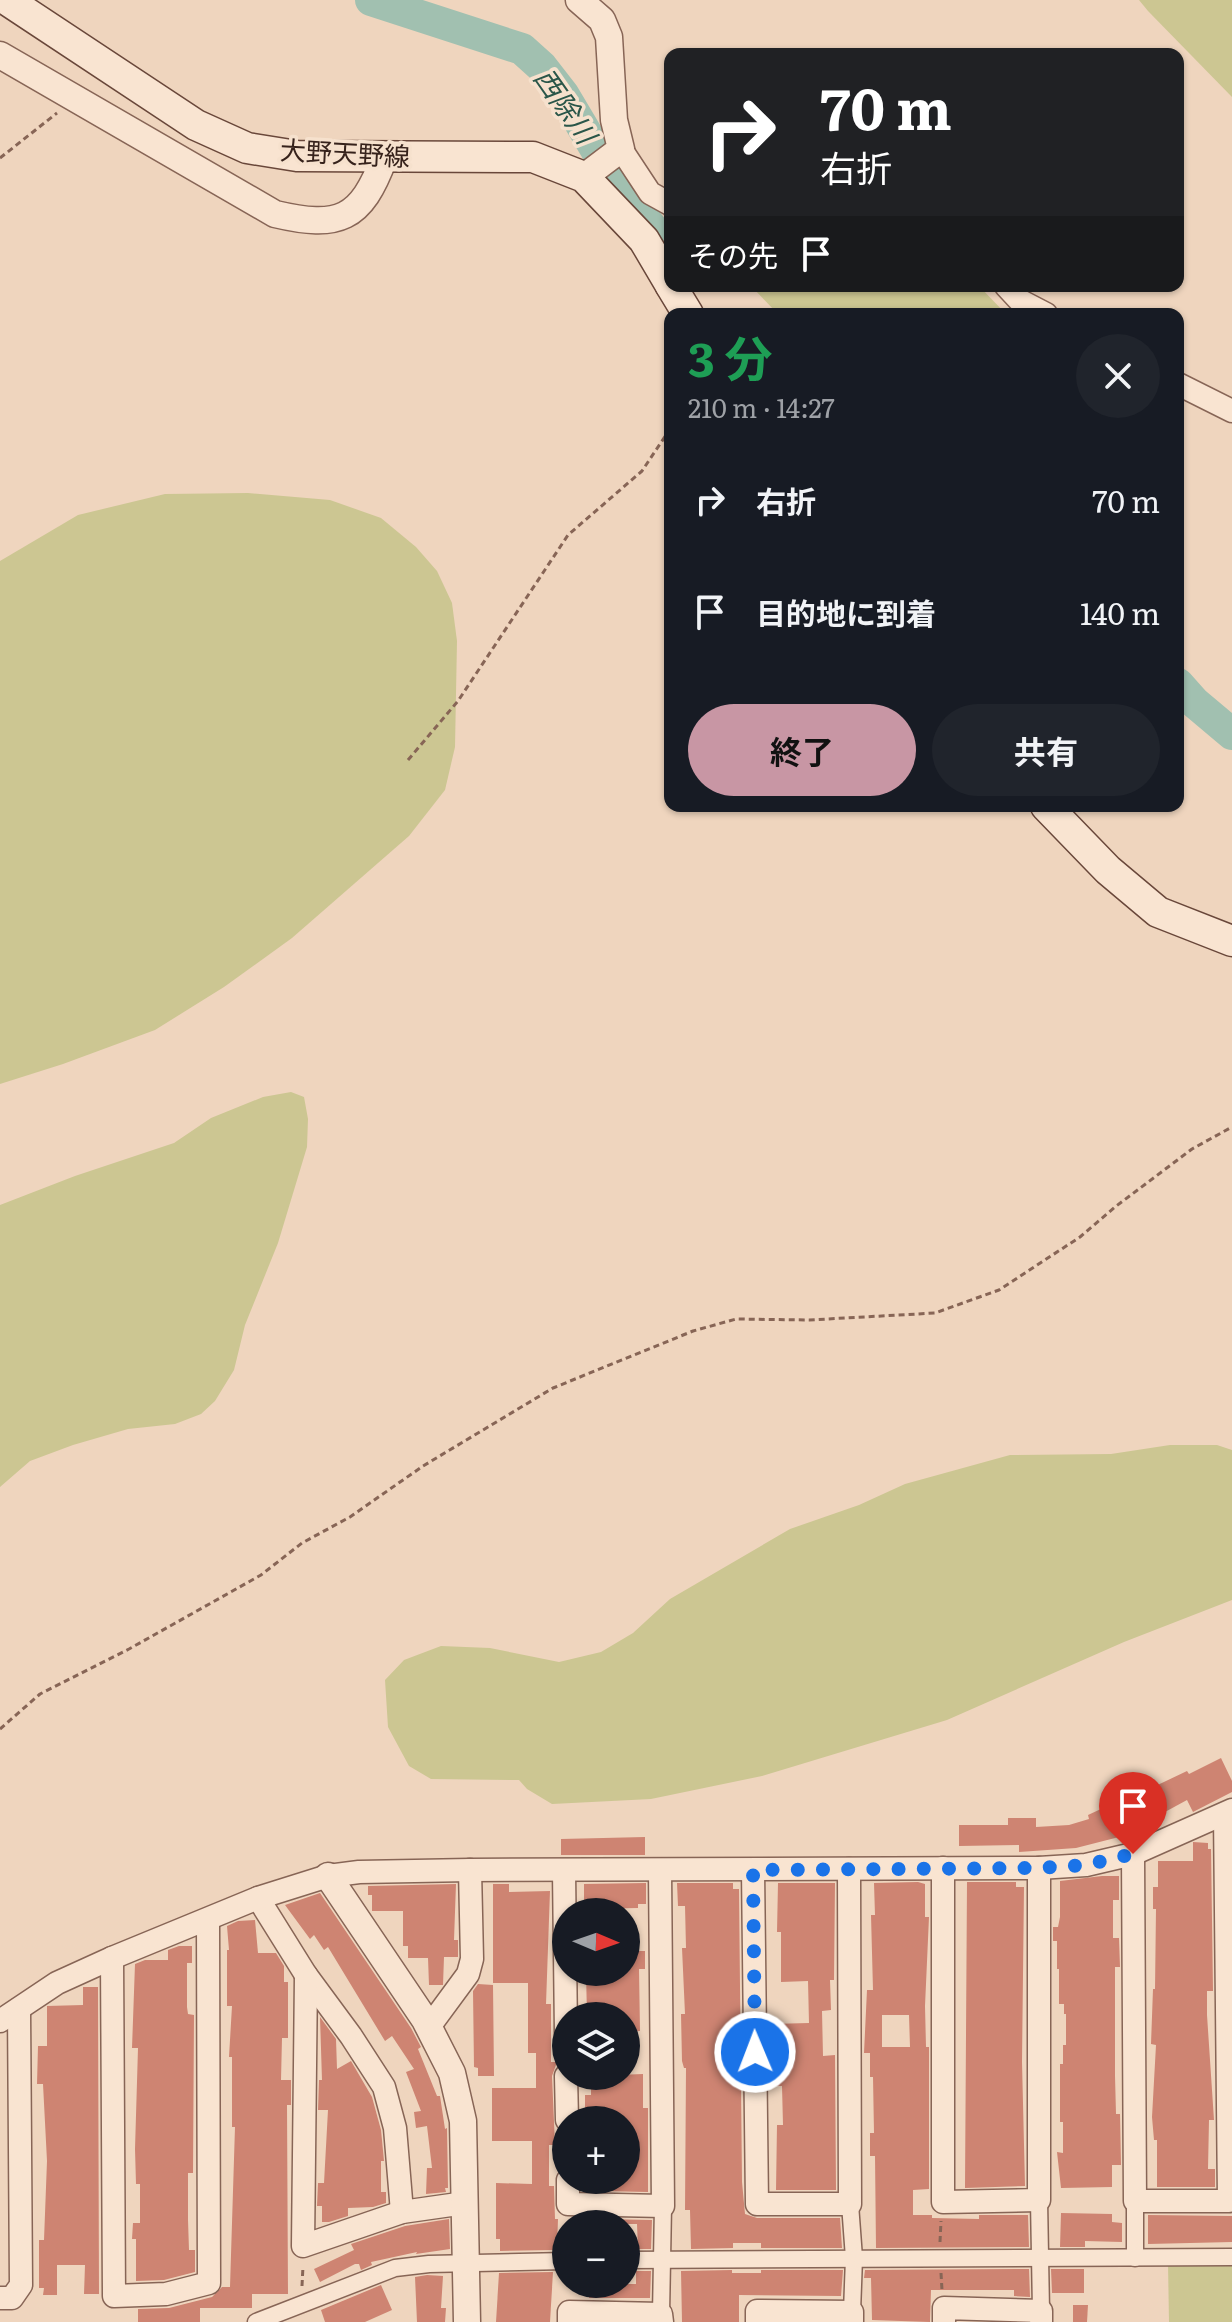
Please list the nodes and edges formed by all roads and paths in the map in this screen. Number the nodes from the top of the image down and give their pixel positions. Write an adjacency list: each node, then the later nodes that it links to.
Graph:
1 (7, 0): 7 (main road, 大野天野線)
2 (579, 0): 3 (street)
3 (602, 10): 8 (street)
4 (0, 55): 7 (street)
5 (57, 113): 6 (path)
6 (0, 158)
7 (384, 158): 8 (main road, 大野天野線)
8 (603, 163): 9 (street); 10 (main road, 大野天野線)
9 (664, 201)
10 (664, 273)
11 (1012, 292): 12 (street)
12 (1034, 308)
13 (1184, 387): 14 (street)
14 (1232, 411)
15 (664, 438): 16 (path)
16 (408, 760)
17 (1052, 812): 18 (main road)
18 (1232, 941)
19 (1232, 1127): 20 (path)
20 (0, 1729)
21 (1228, 1812): 22 (street); 40 (street)
22 (1133, 1854): 24 (street); 40 (street)
23 (943, 1868): 24 (street); 25 (street); 41 (street)
24 (1039, 1868): 39 (street)
25 (849, 1869): 28 (street); 43 (street)
26 (470, 1870): 29 (street); 30 (street); 37 (street)
27 (660, 1870): 28 (street); 29 (street); 44 (street)
28 (753, 1870): 43 (street)
29 (564, 1871): 35 (street)
30 (328, 1876): 31 (street); 37 (street)
31 (258, 1898): 32 (street); 34 (street)
32 (208, 1920): 33 (street); 33 (street)
33 (112, 1958): 36 (street)
34 (306, 1975): 45 (street); 45 (street)
35 (566, 2002)
36 (9, 2015): 55 (street)
37 (429, 2027): 42 (street)
38 (568, 2194): 44 (street)
39 (1039, 2200): 41 (street); 47 (street)
40 (1135, 2201): 50 (street)
41 (943, 2202): 46 (path)
42 (465, 2203): 45 (street); 54 (street)
43 (850, 2204): 49 (street)
44 (663, 2206): 52 (street)
45 (402, 2212)
46 (939, 2257): 47 (street); 49 (street); 56 (path)
47 (1041, 2257): 50 (street); 57 (street)
48 (1232, 2257): 50 (street)
49 (854, 2258): 52 (street); 58 (street)
50 (1135, 2258)
51 (640, 2260): 52 (street)
52 (663, 2260): 59 (street)
53 (552, 2261): 54 (street)
54 (466, 2263): 60 (street); 61 (street)
55 (0, 2298)
56 (944, 2315): 57 (street)
57 (1041, 2316)
58 (852, 2317): 63 (street)
59 (662, 2318): 62 (street)
60 (256, 2322)
61 (467, 2322)
62 (569, 2322)
63 (757, 2322)

